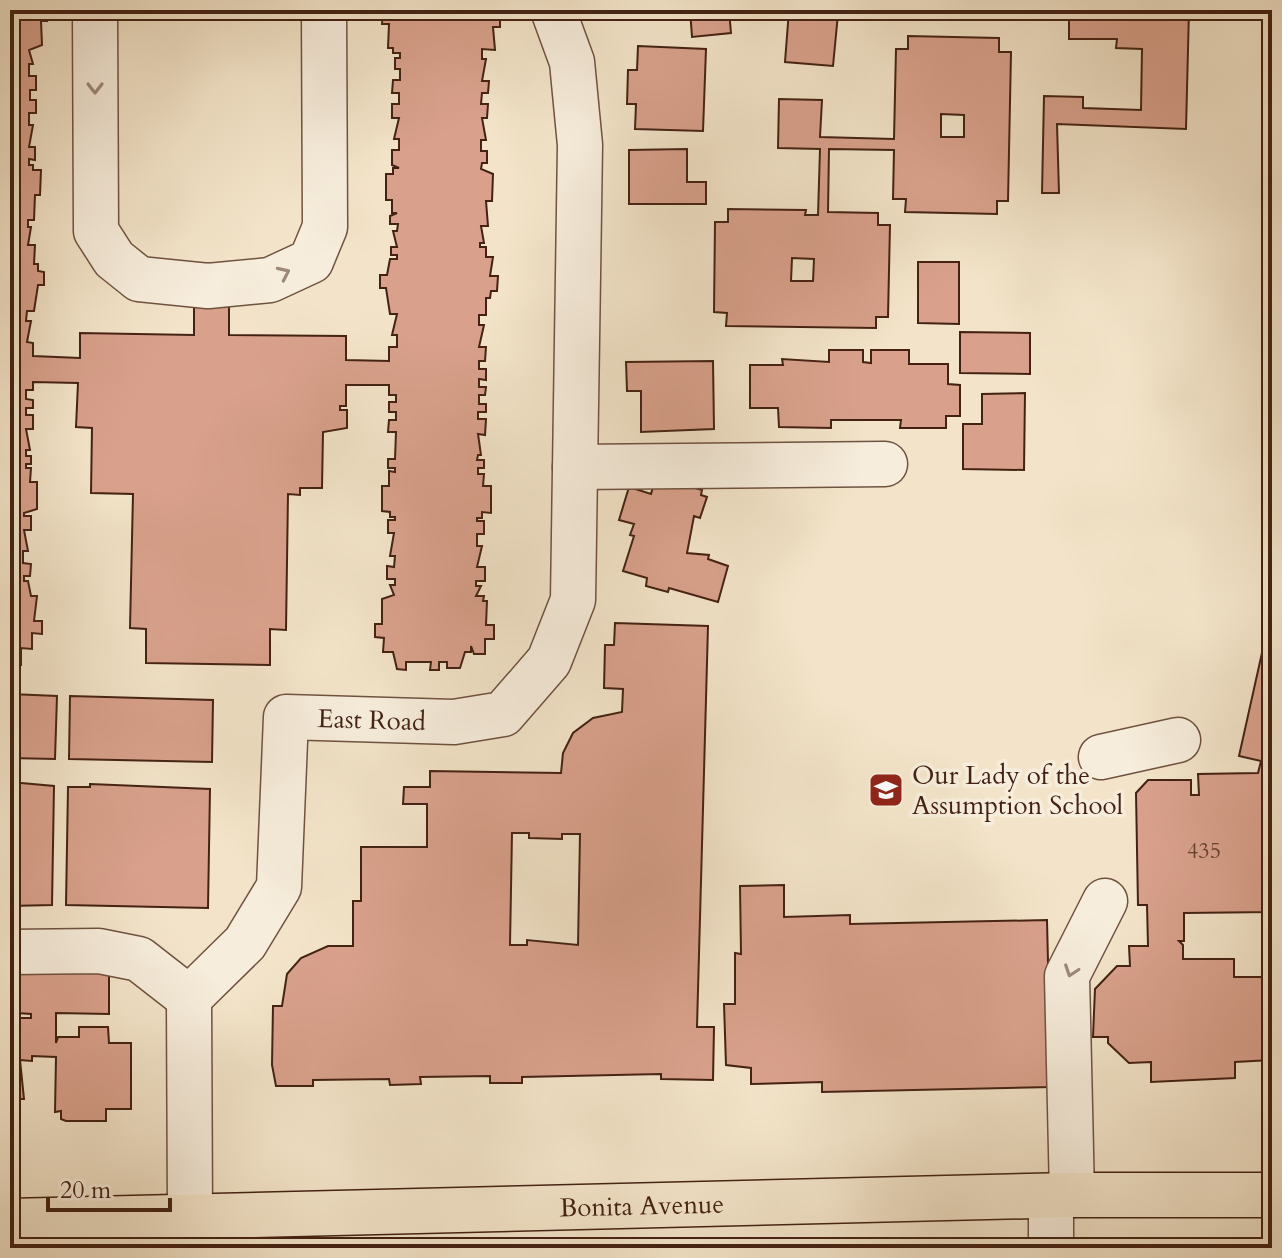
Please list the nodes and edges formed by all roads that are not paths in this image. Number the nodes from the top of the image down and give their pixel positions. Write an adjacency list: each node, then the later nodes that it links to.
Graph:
1 (95, 10): 2 (street, one-way to 2)
2 (324, 10)
3 (553, 10): 5 (street, East Road)
4 (885, 464): 5 (street)
5 (575, 467): 10 (street, East Road)
6 (1178, 740): 7 (street)
7 (1101, 757)
8 (1105, 901): 12 (street, one-way to 12)
9 (10, 952): 10 (street)
10 (189, 998): 13 (street)
11 (1272, 1195): 12 (main road, Bonita Avenue)
12 (1062, 1196): 13 (main road, Bonita Avenue); 15 (street)
13 (190, 1217): 14 (main road, Bonita Avenue)
14 (10, 1221)
15 (1051, 1248)

